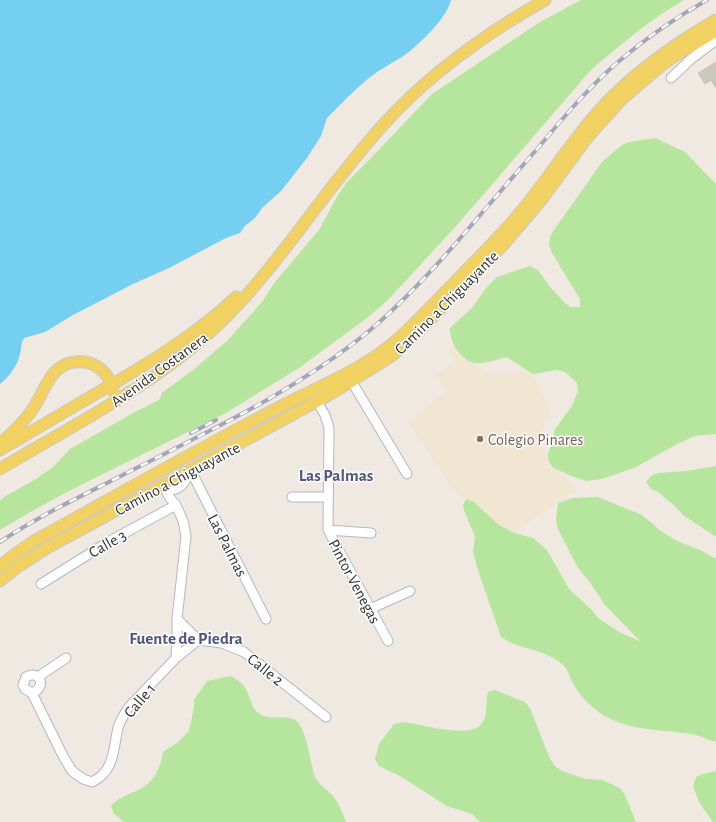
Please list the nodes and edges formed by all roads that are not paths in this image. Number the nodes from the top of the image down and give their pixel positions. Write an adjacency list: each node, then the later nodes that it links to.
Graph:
1 (545, 0): 6 (main road, Avenida Costanera)
2 (716, 20): 13 (main road, Camino a Chiguayante)
3 (716, 31): 7 (main road, Camino a Chiguayante)
4 (716, 40): 5 (street)
5 (671, 78)
6 (292, 239): 8 (main road, Avenida Costanera); 10 (main road, Avenida Costanera)
7 (352, 382): 9 (main road, Camino a Chiguayante); 16 (street)
8 (112, 385): 10 (main road); 11 (main road); 12 (main road, Avenida Costanera)
9 (317, 402): 15 (main road, Camino a Chiguayante); 20 (street, Pintor Venegas)
10 (111, 403): 14 (main road, Avenida Costanera)
11 (0, 444)
12 (0, 450)
13 (171, 466): 17 (main road); 24 (main road, Camino a Chiguayante)
14 (0, 469)
15 (191, 471): 17 (main road, Camino a Chiguayante); 18 (street); 30 (street, Las Palmas)
16 (408, 474)
17 (164, 488): 18 (street); 21 (street); 25 (main road, Camino a Chiguayante)
18 (175, 490): 21 (street)
19 (292, 497): 20 (street)
20 (328, 497): 22 (street, Pintor Venegas)
21 (176, 505): 26 (street, Calle 3); 29 (street)
22 (328, 530): 23 (street); 28 (street, Pintor Venegas)
23 (371, 532)
24 (0, 565)
25 (0, 581)
26 (41, 584)
27 (410, 591): 28 (street)
28 (370, 609): 32 (street, Pintor Venegas)
29 (177, 619): 31 (street); 34 (street)
30 (266, 619)
31 (198, 640): 34 (street); 37 (street, Calle 2)
32 (388, 641)
33 (66, 658): 35 (street, Calle 1)
34 (176, 658): 36 (street, Calle 1)
35 (38, 677): 36 (street); 36 (street, Calle 1)
36 (32, 692)
37 (326, 717)

